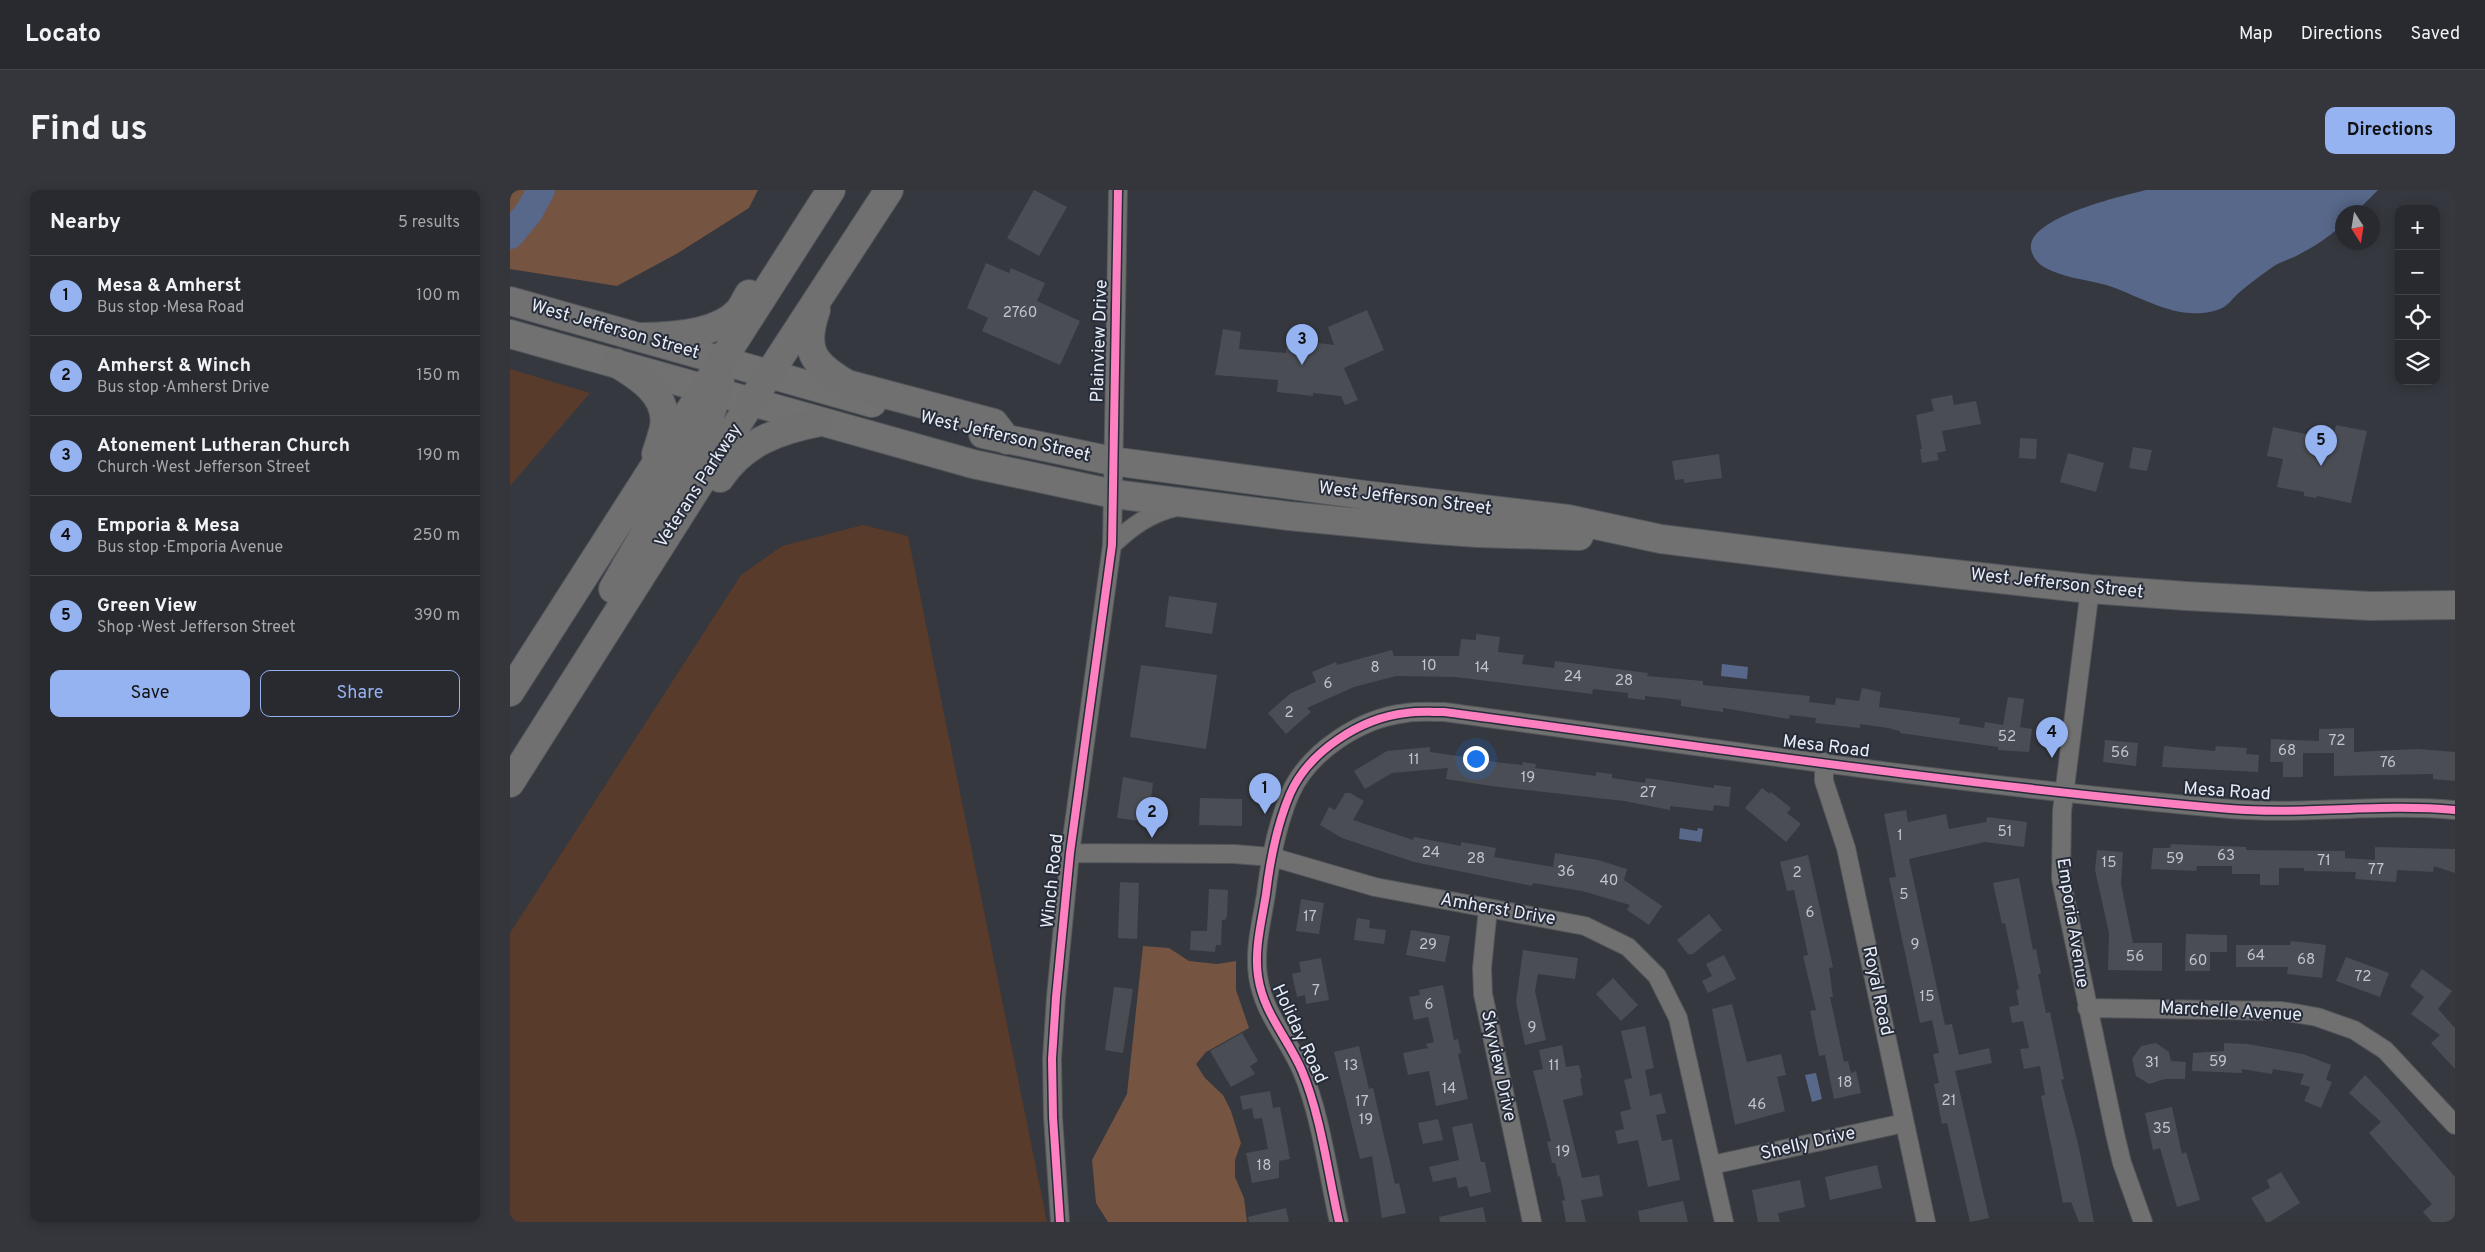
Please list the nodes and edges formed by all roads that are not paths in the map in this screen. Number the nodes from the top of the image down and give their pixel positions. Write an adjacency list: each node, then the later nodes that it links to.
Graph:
1 (816, 190): 8 (highway)
2 (831, 190): 9 (highway)
3 (889, 190): 5 (highway, Veterans Parkway)
4 (1118, 190): 16 (street, Plainview Drive)
5 (821, 295): 11 (highway, Veterans Parkway); 15 (highway)
6 (510, 301): 8 (main road, West Jefferson Street)
7 (510, 334): 10 (main road, West Jefferson Street)
8 (640, 337): 9 (main road, West Jefferson Street)
9 (724, 361): 11 (main road, West Jefferson Street); 12 (highway)
10 (616, 363): 12 (main road, West Jefferson Street); 17 (highway)
11 (769, 374): 13 (highway, Veterans Parkway); 15 (main road, West Jefferson Street)
12 (712, 391): 13 (main road, West Jefferson Street); 17 (highway); 26 (highway)
13 (753, 402): 14 (main road, West Jefferson Street); 24 (highway, Veterans Parkway)
14 (820, 422): 18 (main road, West Jefferson Street); 24 (highway)
15 (1008, 440): 16 (main road, West Jefferson Street)
16 (1112, 461): 18 (street, Plainview Drive); 20 (main road, West Jefferson Street)
17 (652, 469): 25 (highway)
18 (1114, 494): 19 (main road, West Jefferson Street); 21 (street, Winch Road)
19 (1200, 505): 20 (main road, West Jefferson Street); 21 (street)
20 (1661, 539): 22 (main road, West Jefferson Street)
21 (1112, 545): 31 (street, Winch Road)
22 (2090, 589): 23 (main road, West Jefferson Street); 29 (street, Emporia Avenue)
23 (2455, 606)
24 (596, 648): 26 (highway, Veterans Parkway)
25 (510, 692)
26 (553, 716): 28 (highway, Veterans Parkway)
27 (1824, 762): 29 (street, Mesa Road); 32 (street, Mesa Road); 35 (street, Royal Road)
28 (510, 783)
29 (2064, 793): 30 (street, Mesa Road); 34 (street, Emporia Avenue)
30 (2455, 810)
31 (1070, 853): 32 (street, Amherst Drive); 38 (street, Winch Road)
32 (1272, 857): 33 (street, Amherst Drive); 39 (street, Holiday Road)
33 (1488, 908): 37 (street, Amherst Drive); 40 (street, Skyview Drive)
34 (2087, 1008): 36 (street, Marchelle Avenue); 43 (street, Emporia Avenue)
35 (1904, 1122): 37 (street, Shelly Drive); 42 (street, Royal Road)
36 (2455, 1125)
37 (1712, 1165): 41 (street, Amherst Drive)
38 (1060, 1222)
39 (1339, 1222)
40 (1532, 1222)
41 (1724, 1222)
42 (1926, 1222)
43 (2143, 1222)

